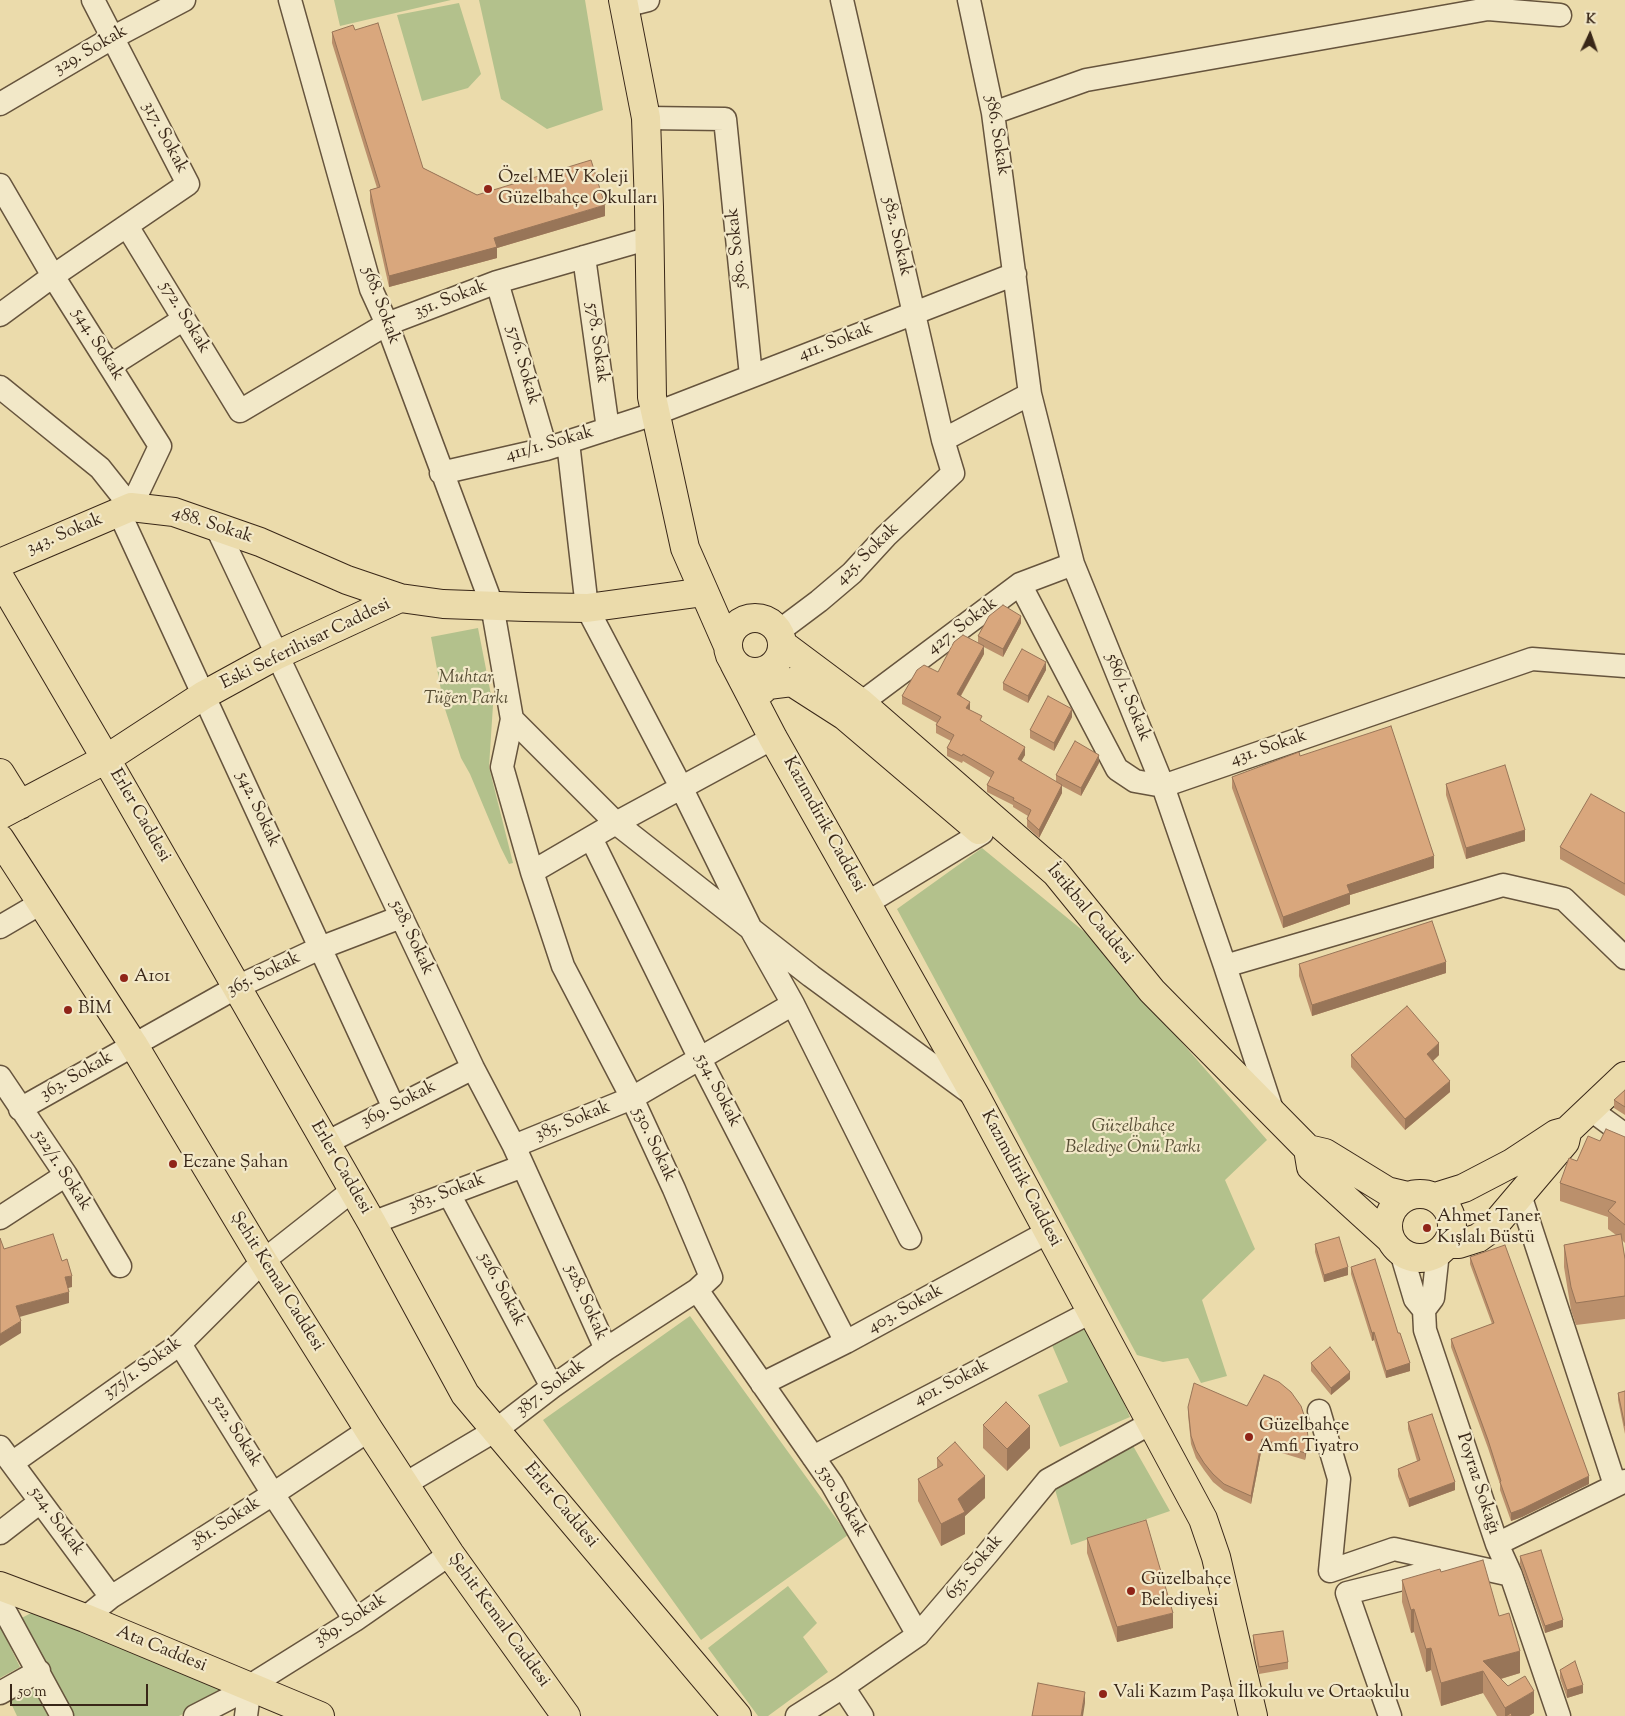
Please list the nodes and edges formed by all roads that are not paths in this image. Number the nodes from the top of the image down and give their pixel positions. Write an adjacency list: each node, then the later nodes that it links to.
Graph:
1 (92, 0): 8 (street, 317. Sokak)
2 (184, 0): 8 (street, 329. Sokak)
3 (290, 0): 23 (street, 568. Sokak)
4 (842, 0): 20 (street, 582. Sokak)
5 (969, 0): 10 (street, 586. Sokak)
6 (632, 2): 11 (main road, Kazımdirik Caddesi)
7 (1560, 15): 10 (street)
8 (112, 38): 9 (street, 329. Sokak); 14 (street, 317. Sokak)
9 (0, 104)
10 (994, 113): 17 (street, 586. Sokak)
11 (646, 118): 15 (main road, Kazımdirik Caddesi); 25 (street, 580. Sokak)
12 (0, 185): 13 (street, 544. Sokak)
13 (6, 209): 18 (street, 544. Sokak)
14 (127, 226): 18 (street, 317. Sokak); 22 (street, 572. Sokak)
15 (650, 238): 16 (street, 351. Sokak); 29 (main road, Kazımdirik Caddesi)
16 (584, 257): 19 (street, 351. Sokak); 30 (street, 578. Sokak)
17 (1016, 274): 20 (street, 411. Sokak); 27 (street, 586/1. Sokak)
18 (53, 276): 21 (street, 317. Sokak); 24 (street, 544. Sokak)
19 (497, 282): 23 (street, 351. Sokak); 33 (street, 576. Sokak)
20 (914, 313): 25 (street, 411. Sokak); 31 (street, 582. Sokak)
21 (0, 314)
22 (184, 319): 24 (street); 28 (street, 572. Sokak)
23 (387, 324): 28 (street, 351. Sokak); 34 (street, 568. Sokak)
24 (110, 366): 36 (street, 544. Sokak)
25 (751, 376): 29 (street, 411. Sokak)
26 (0, 387): 36 (street)
27 (1030, 394): 31 (street); 39 (street, 586/1. Sokak)
28 (240, 411)
29 (656, 413): 30 (street, 411/1. Sokak); 42 (main road, Kazımdirik Caddesi)
30 (608, 429): 32 (street, 411/1. Sokak)
31 (943, 440): 35 (street, 582. Sokak)
32 (568, 442): 33 (street, 411/1. Sokak); 45 (street)
33 (546, 449): 34 (street, 411/1. Sokak)
34 (442, 473): 44 (street, 568. Sokak)
35 (952, 473): 46 (street, 425. Sokak)
36 (125, 509): 37 (main road, 488. Sokak); 38 (main road, 343. Sokak); 51 (street, 542. Sokak)
37 (216, 526): 43 (main road, 488. Sokak); 48 (street, 528. Sokak)
38 (0, 563)
39 (1073, 564): 41 (street, 427. Sokak); 58 (street, 586/1. Sokak)
40 (0, 578): 56 (main road, Erler Caddesi)
41 (1020, 584): 53 (street, 427. Sokak); 58 (street, 431. Sokak)
42 (704, 592): 45 (main road, Eski Seferihisar Caddesi); 46 (main road, İstikbal Caddesi); 47 (main road, Kazımdirik Caddesi)
43 (400, 598): 44 (main road, Eski Seferihisar Caddesi); 48 (main road, Eski Seferihisar Caddesi)
44 (492, 605): 45 (main road, Eski Seferihisar Caddesi); 54 (street, 530. Sokak)
45 (587, 608): 59 (street)
46 (773, 631): 47 (main road); 50 (main road); 53 (main road, İstikbal Caddesi)
47 (731, 655): 50 (main road); 52 (main road, Kazımdirik Caddesi)
48 (277, 656): 51 (main road, Eski Seferihisar Caddesi); 68 (street, 528. Sokak)
49 (1625, 666): 58 (street, 431. Sokak)
50 (781, 675): 52 (main road); 62 (main road)
51 (204, 695): 56 (main road, Eski Seferihisar Caddesi); 71 (street, 542. Sokak)
52 (753, 698): 55 (main road, Kazımdirik Caddesi)
53 (861, 704): 75 (main road, İstikbal Caddesi)
54 (512, 719): 61 (street); 65 (street, 530. Sokak)
55 (773, 738): 59 (street); 67 (main road, Kazımdirik Caddesi)
56 (106, 759): 60 (main road, Eski Seferihisar Caddesi); 74 (main road, Erler Caddesi)
57 (0, 773): 60 (main road)
58 (1163, 786): 73 (street, 586/1. Sokak)
59 (682, 788): 61 (street); 70 (street)
60 (10, 810)
61 (616, 823): 63 (street); 70 (street)
62 (982, 833): 67 (street); 75 (main road)
63 (591, 838): 65 (street); 78 (street, 534. Sokak)
64 (0, 840): 66 (main road, Şehit Kemal Caddesi)
65 (532, 872): 83 (street, 530. Sokak)
66 (41, 903): 69 (street); 77 (main road, Şehit Kemal Caddesi)
67 (867, 904): 82 (main road, Kazımdirik Caddesi)
68 (401, 917): 71 (street, 365. Sokak); 79 (street, 528. Sokak)
69 (0, 927)
70 (752, 931): 76 (street); 82 (street)
71 (320, 948): 74 (street, 365. Sokak); 84 (street, 542. Sokak)
72 (1625, 958): 73 (street)
73 (1225, 966): 87 (street, 586/1. Sokak)
74 (237, 987): 77 (street, 365. Sokak); 90 (main road, Erler Caddesi)
75 (1152, 991): 87 (main road, İstikbal Caddesi)
76 (793, 1004): 78 (street, 385. Sokak); 102 (street)
77 (133, 1044): 85 (street, 363. Sokak); 105 (main road, Şehit Kemal Caddesi)
78 (700, 1058): 83 (street, 385. Sokak); 110 (street, 534. Sokak)
79 (473, 1068): 84 (street, 369. Sokak); 91 (street, 528. Sokak)
80 (1625, 1076): 86 (main road)
81 (0, 1077): 85 (street, 522/1. Sokak)
82 (976, 1097): 101 (main road, Kazımdirik Caddesi)
83 (632, 1098): 91 (street, 385. Sokak); 107 (street, 530. Sokak)
84 (394, 1108): 90 (street, 369. Sokak)
85 (20, 1109): 94 (street, 522/1. Sokak)
86 (1591, 1110): 88 (main road); 89 (street)
87 (1273, 1114): 92 (main road, İstikbal Caddesi)
88 (1567, 1131): 97 (main road); 98 (main road)
89 (1625, 1135)
90 (326, 1143): 95 (main road, Erler Caddesi)
91 (514, 1146): 93 (street, 528. Sokak)
92 (1308, 1149): 98 (main road, İstikbal Caddesi); 103 (main road, İstikbal Caddesi)
93 (523, 1166): 96 (street, 383. Sokak); 112 (street, 528. Sokak)
94 (66, 1175): 99 (street); 106 (street, 522/1. Sokak)
95 (353, 1190): 100 (main road, Erler Caddesi); 105 (street, 375/1. Sokak)
96 (449, 1194): 100 (street, 383. Sokak); 114 (street, 526. Sokak)
97 (1520, 1195): 104 (main road); 121 (street)
98 (1421, 1196): 103 (main road); 104 (main road)
99 (0, 1218)
100 (372, 1223): 118 (main road, Erler Caddesi)
101 (1048, 1232): 109 (main road, Kazımdirik Caddesi); 110 (street, 403. Sokak)
102 (910, 1238)
103 (1395, 1245): 104 (main road); 108 (street, Poyraz Sokağı)
104 (1443, 1248): 108 (street)
105 (262, 1262): 111 (street, 375/1. Sokak); 117 (main road, Şehit Kemal Caddesi)
106 (120, 1266)
107 (697, 1290): 112 (street, 387. Sokak); 113 (street, 530. Sokak)
108 (1424, 1310): 126 (street, Poyraz Sokağı)
109 (1092, 1312): 116 (main road, Kazımdirik Caddesi); 120 (street, 401. Sokak)
110 (846, 1342): 113 (street, 403. Sokak)
111 (180, 1344): 119 (street, 375/1. Sokak); 123 (street, 522. Sokak)
112 (606, 1349): 114 (street, 387. Sokak)
113 (762, 1384): 120 (street, 530. Sokak)
114 (552, 1387): 118 (street, 387. Sokak)
115 (1319, 1411): 128 (street)
116 (1151, 1423): 135 (street, 655. Sokak); 148 (main road, Kazımdirik Caddesi)
117 (368, 1430): 122 (main road, Şehit Kemal Caddesi); 123 (street, 381. Sokak)
118 (496, 1430): 122 (street, 387. Sokak); 145 (main road, Erler Caddesi)
119 (6, 1455): 124 (street, 524. Sokak)
120 (813, 1457): 135 (street, 530. Sokak)
121 (1620, 1483): 126 (street)
122 (404, 1484): 127 (main road, Şehit Kemal Caddesi)
123 (273, 1494): 131 (street, 381. Sokak); 134 (street, 522. Sokak)
124 (40, 1502): 125 (street); 131 (street, 524. Sokak)
125 (0, 1533)
126 (1497, 1544): 129 (street, Poyraz Sokağı)
127 (450, 1554): 134 (street, 389. Sokak); 144 (main road, Şehit Kemal Caddesi)
128 (1461, 1564): 129 (street); 149 (street)
129 (1511, 1575): 150 (street, Poyraz Sokağı)
130 (0, 1586): 133 (main road, Ata Caddesi)
131 (111, 1597): 133 (street, 381. Sokak)
132 (0, 1602): 136 (street)
133 (85, 1618): 137 (main road, Ata Caddesi)
134 (355, 1620): 137 (street, 389. Sokak)
135 (918, 1635): 138 (street, 655. Sokak)
136 (39, 1672): 139 (street); 140 (street)
137 (250, 1686): 141 (street, 389. Sokak); 142 (street); 143 (main road, Ata Caddesi)
138 (843, 1687): 146 (street, 655. Sokak); 147 (street)
139 (0, 1693)
140 (62, 1716)
141 (195, 1716)
142 (246, 1716)
143 (320, 1716)
144 (566, 1716)
145 (737, 1716)
146 (797, 1716)
147 (862, 1716)
148 (1253, 1716)
149 (1390, 1716)
150 (1559, 1716)

